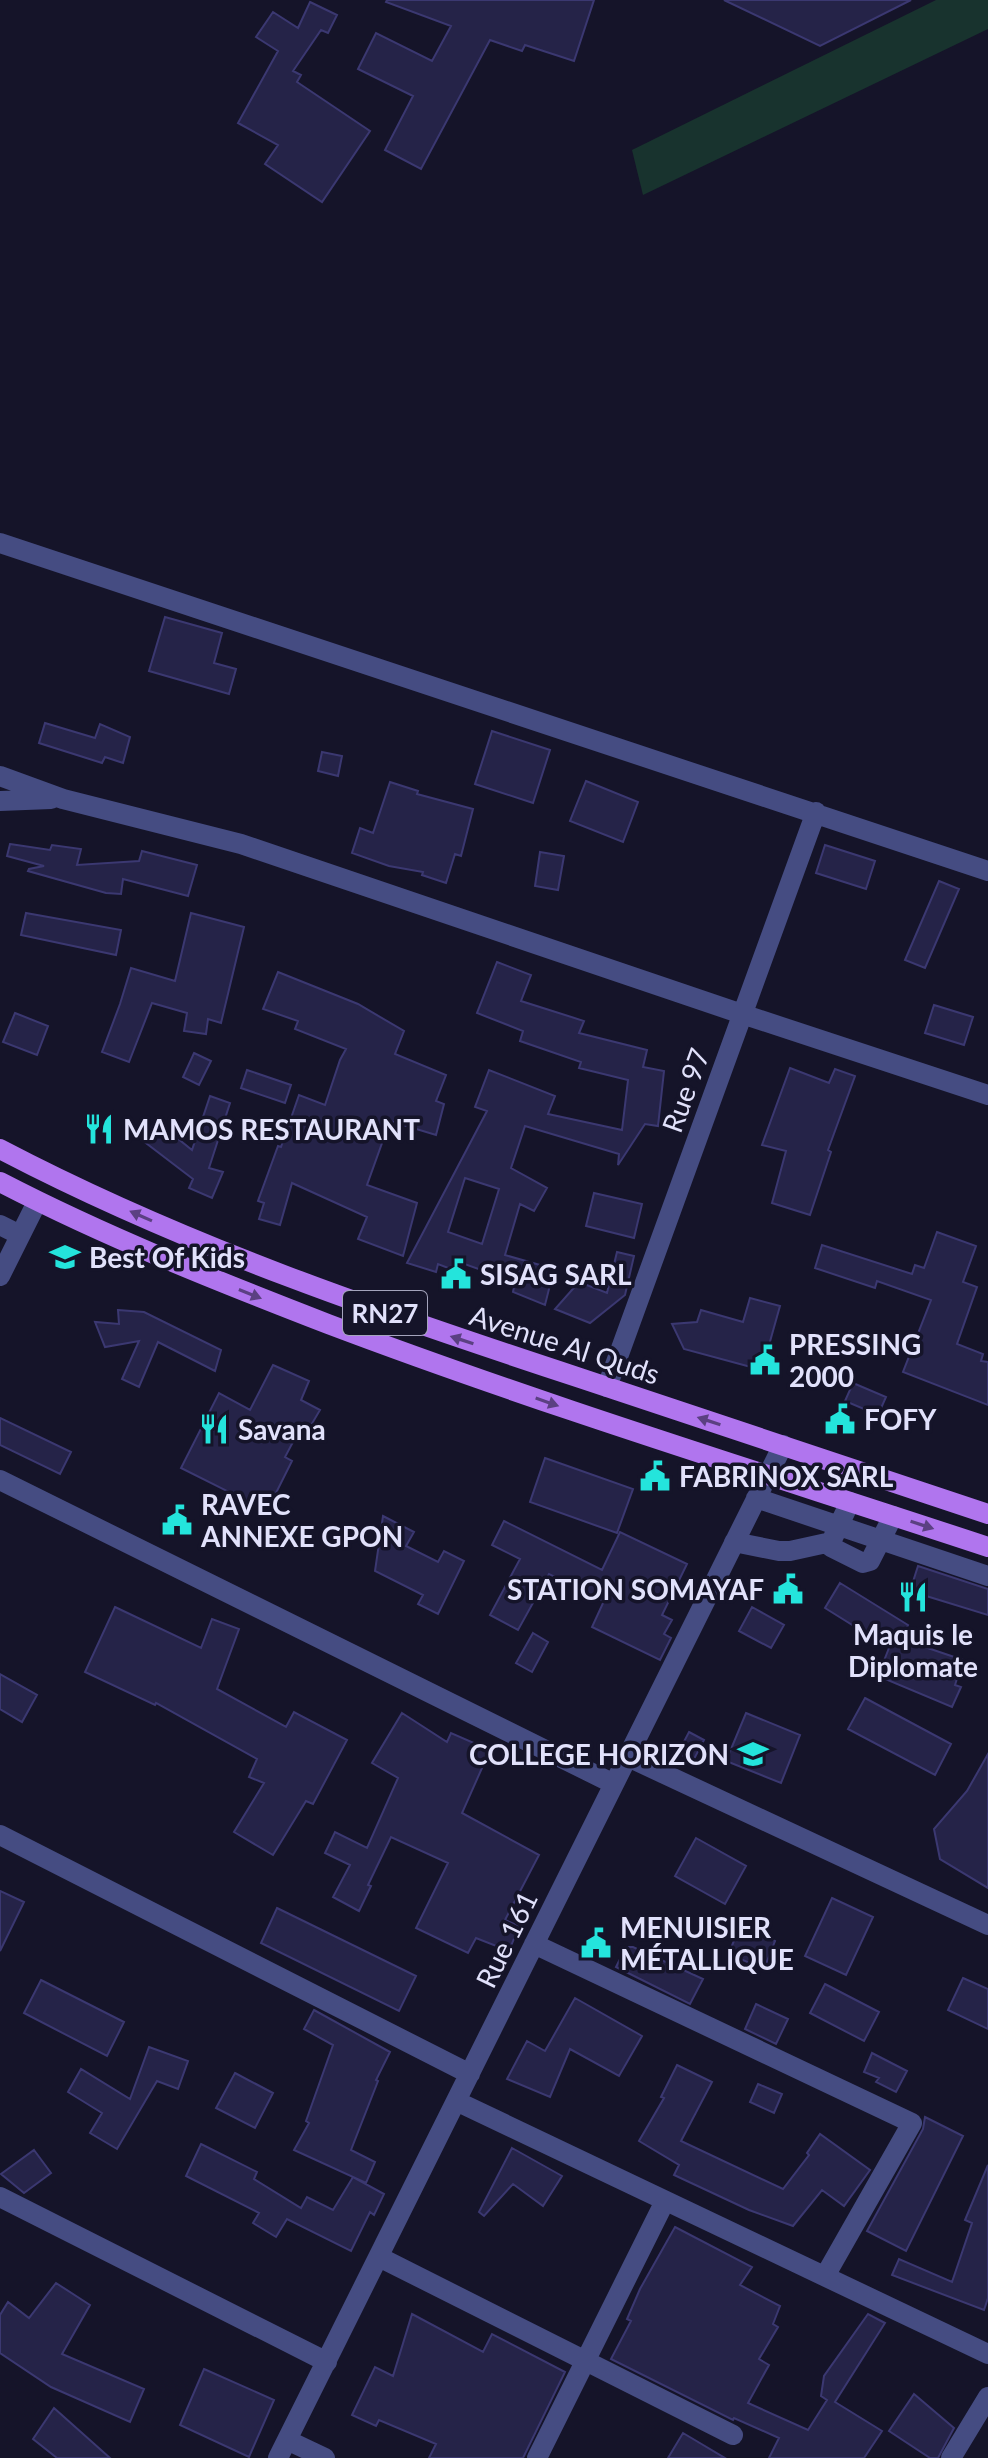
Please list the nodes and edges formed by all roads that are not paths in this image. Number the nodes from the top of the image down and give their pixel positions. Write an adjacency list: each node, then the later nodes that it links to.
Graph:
1 (0, 543): 5 (street)
2 (0, 776): 3 (street)
3 (63, 799): 4 (street); 7 (street)
4 (0, 801)
5 (816, 812): 6 (street); 7 (street, Rue 97)
6 (988, 871)
7 (742, 1014): 8 (street); 15 (street, Rue 97)
8 (988, 1095)
9 (0, 1149): 15 (main road, Avenue Al Quds / RN27, one-way to 9)
10 (0, 1182): 11 (main road, Avenue Al Quds / RN27)
11 (37, 1202): 13 (street); 17 (main road, Avenue Al Quds / RN27, one-way to 17)
12 (0, 1225): 13 (street)
13 (20, 1235): 14 (street)
14 (0, 1276)
15 (607, 1387): 16 (main road, Avenue Al Quds / RN27, one-way to 15)
16 (783, 1445): 17 (street, Rue 161); 21 (main road, Avenue Al Quds / RN27)
17 (768, 1475): 19 (street, Rue 161); 20 (main road, Avenue Al Quds / RN27)
18 (0, 1480): 29 (street)
19 (756, 1498): 23 (street); 25 (street, Rue 161)
20 (850, 1502): 22 (main road, Avenue Al Quds / RN27); 23 (street)
21 (988, 1514)
22 (893, 1516): 24 (street); 26 (main road, Avenue Al Quds / RN27, one-way to 26)
23 (835, 1534): 24 (street); 25 (street)
24 (881, 1540): 27 (street)
25 (734, 1542): 28 (street, Rue 161)
26 (988, 1547)
27 (988, 1576)
28 (628, 1757): 29 (street, Rue 161); 31 (street)
29 (614, 1784): 32 (street, Rue 161)
30 (0, 1835): 33 (street)
31 (988, 1925)
32 (534, 1944): 33 (street, Rue 161); 38 (street)
33 (470, 2074): 34 (street, Rue 161)
34 (456, 2101): 36 (street); 37 (street, Rue 161)
35 (0, 2197): 41 (street)
36 (665, 2201): 38 (street); 40 (street)
37 (379, 2257): 40 (street); 41 (street, Rue 161)
38 (825, 2276): 39 (street)
39 (988, 2354)
40 (586, 2361): 43 (street); 46 (street)
41 (327, 2362): 44 (street, Rue 161)
42 (988, 2397): 47 (street)
43 (733, 2435)
44 (283, 2449): 45 (street)
45 (325, 2458)
46 (537, 2458)
47 (951, 2458)

